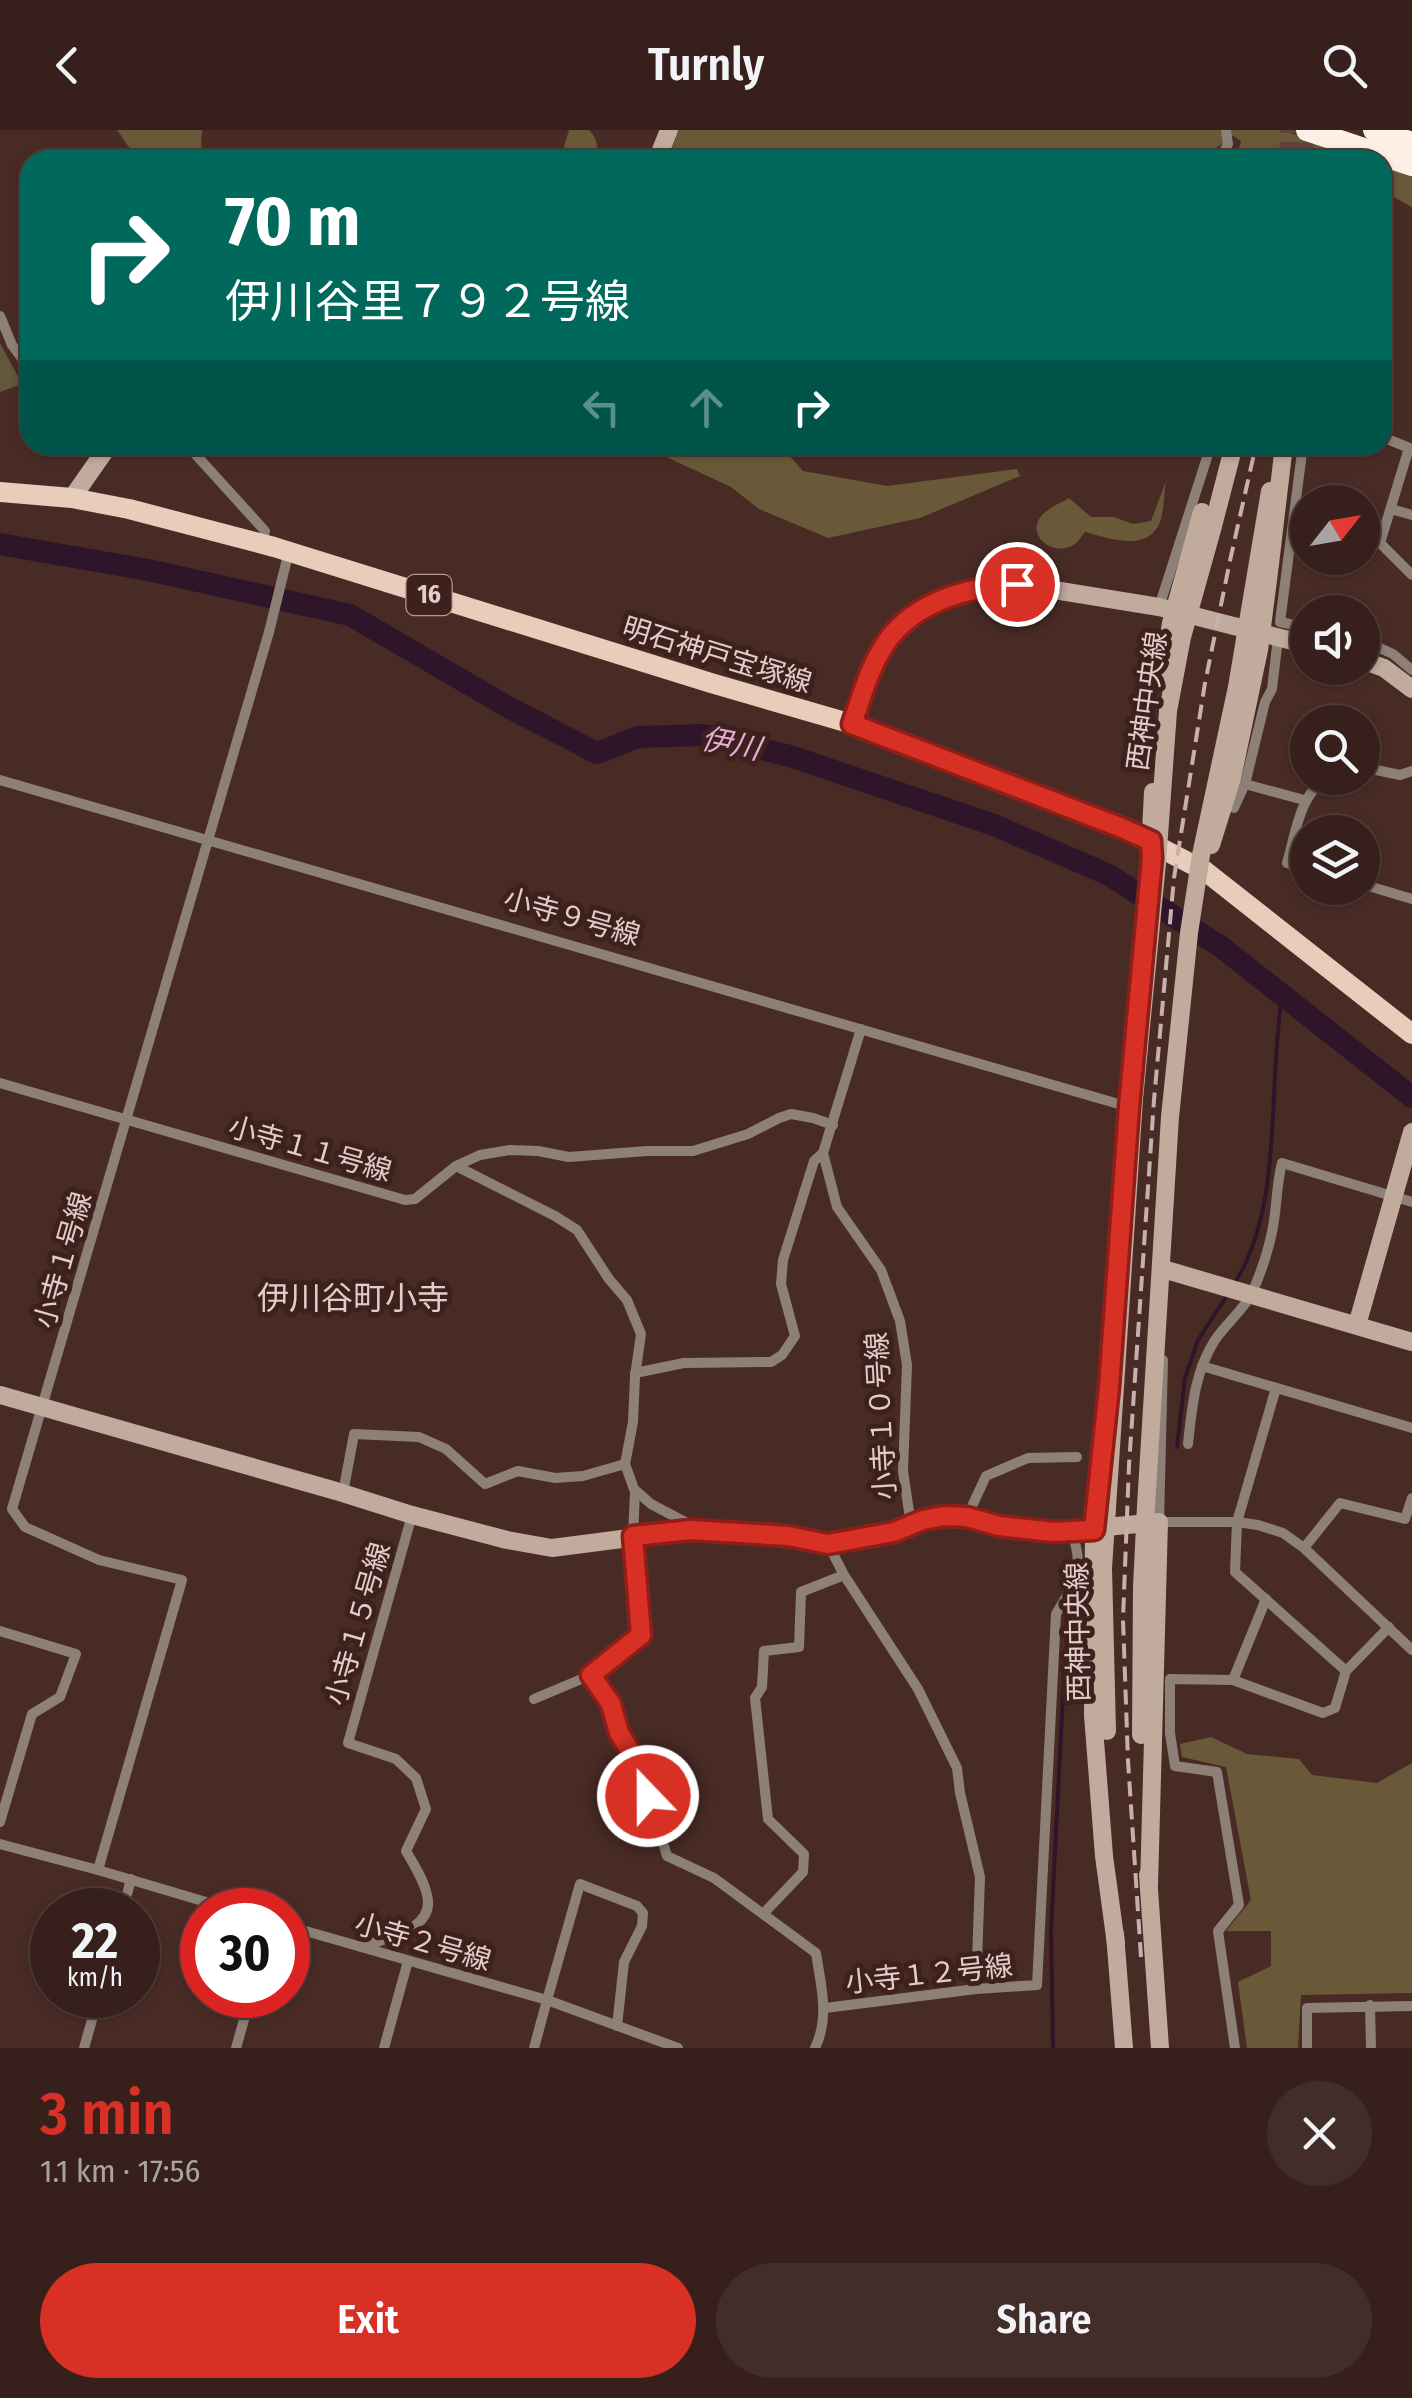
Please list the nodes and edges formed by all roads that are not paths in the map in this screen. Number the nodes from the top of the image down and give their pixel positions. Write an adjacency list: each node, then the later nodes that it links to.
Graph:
1 (1307, 130): 4 (highway)
2 (1374, 130): 3 (highway)
3 (1412, 143)
4 (1367, 150)
5 (0, 316): 6 (street)
6 (20, 356)
7 (1410, 448): 18 (street)
8 (102, 455): 17 (street)
9 (197, 455): 22 (street)
10 (1217, 455): 26 (street)
11 (1219, 455): 20 (street)
12 (1279, 455): 99 (street, bridge)
13 (1281, 455): 38 (street, bridge)
14 (1302, 455): 15 (street)
15 (1299, 485)
16 (0, 492): 17 (main road, 明石神戸宝塚線 / 16)
17 (72, 498): 22 (main road, 明石神戸宝塚線 / 16)
18 (1391, 509): 19 (street); 21 (street)
19 (1412, 515)
20 (1208, 519): 44 (street, bridge); 104 (street, 西神中央線, bridge)
21 (1380, 543): 25 (street)
22 (262, 544): 24 (main road, 明石神戸宝塚線 / 16)
23 (1290, 557): 27 (street)
24 (286, 560): 34 (main road, 明石神戸宝塚線 / 16); 43 (street, 小寺１号線)
25 (1412, 576)
26 (1160, 607): 28 (street); 34 (street)
27 (1290, 624)
28 (1278, 638): 29 (street); 38 (street)
29 (1290, 641)
30 (1380, 648): 32 (street)
31 (1380, 667): 33 (street)
32 (1412, 670)
33 (1412, 689)
34 (852, 724): 44 (main road, 明石神戸宝塚線 / 16)
35 (1380, 770): 36 (street)
36 (1412, 771)
37 (0, 780): 43 (street, 小寺９号線)
38 (1238, 781): 40 (street); 41 (street); 45 (street)
39 (1308, 795): 40 (street)
40 (1304, 800): 42 (street)
41 (1234, 808)
42 (1300, 815)
43 (208, 840): 48 (street, 小寺９号線); 52 (street, 小寺１号線)
44 (1152, 849): 45 (main road, 明石神戸宝塚線 / 16); 51 (street, 西神中央線, bridge)
45 (1203, 880): 49 (main road, 明石神戸宝塚線 / 16); 59 (street, bridge)
46 (1380, 889): 47 (street)
47 (1412, 899)
48 (860, 1029): 51 (street, 小寺９号線); 53 (street)
49 (1412, 1034)
50 (0, 1083): 52 (street, 小寺１１号線)
51 (1129, 1107): 81 (street, 西神中央線)
52 (128, 1119): 56 (street, 小寺１１号線); 67 (street, 小寺１号線)
53 (832, 1125): 55 (street); 56 (street, 小寺１１号線)
54 (1412, 1132): 57 (street)
55 (823, 1153): 64 (street); 79 (street, 小寺１０号線)
56 (456, 1166): 64 (street)
57 (1393, 1197): 58 (street); 60 (street); 61 (street)
58 (1412, 1202)
59 (1163, 1269): 60 (street); 77 (street)
60 (1248, 1295): 61 (street); 63 (street)
61 (1357, 1326): 62 (street)
62 (1412, 1342)
63 (1202, 1366): 65 (street); 69 (street)
64 (635, 1373): 71 (street)
65 (1276, 1388): 68 (street); 78 (street)
66 (0, 1395): 67 (street)
67 (43, 1406): 73 (street); 97 (street, 小寺１号線)
68 (1412, 1428)
69 (1188, 1444)
70 (1077, 1458): 76 (street)
71 (625, 1464): 72 (street); 73 (street)
72 (634, 1489): 80 (street); 83 (street)
73 (343, 1493): 75 (street)
74 (1412, 1498): 85 (street)
75 (412, 1515): 83 (street); 105 (street, 小寺１５号線)
76 (967, 1517): 79 (street); 82 (street)
77 (1159, 1522): 78 (street); 81 (street); 99 (street)
78 (1237, 1522): 85 (street); 87 (street)
79 (912, 1525): 84 (street)
80 (691, 1530): 83 (street); 84 (street)
81 (1094, 1530): 82 (street); 104 (street)
82 (1071, 1531): 107 (street, 小寺１２号線)
83 (633, 1536): 92 (street)
84 (828, 1544): 86 (street)
85 (1304, 1548): 88 (street)
86 (844, 1575): 102 (street); 107 (street)
87 (1266, 1599): 91 (street); 93 (street)
88 (1389, 1627): 90 (street); 91 (street)
89 (0, 1631): 95 (street)
90 (1412, 1650)
91 (1346, 1671): 93 (street)
92 (591, 1675): 94 (street); 102 (street)
93 (1232, 1680): 123 (street)
94 (534, 1699)
95 (0, 1822)
96 (0, 1844): 97 (street)
97 (98, 1870): 98 (street)
98 (131, 1880): 100 (street); 101 (street)
99 (1149, 1886): 122 (street)
100 (129, 1888)
101 (180, 1894)
102 (763, 1914): 111 (street)
103 (310, 1932): 105 (street, 小寺２号線)
104 (1116, 1944): 121 (street, 西神中央線)
105 (360, 1947): 106 (street, 小寺２号線)
106 (408, 1961): 108 (street, 小寺２号線); 117 (street)
107 (976, 1989): 111 (street, 小寺１２号線)
108 (547, 2000): 114 (street, 小寺２号線); 114 (street); 118 (street)
109 (1370, 2006): 110 (street); 124 (street); 125 (street)
110 (1412, 2006)
111 (825, 2008): 120 (street)
112 (92, 2018): 115 (street)
113 (245, 2018): 116 (street)
114 (616, 2026): 119 (street, 小寺２号線)
115 (84, 2048)
116 (236, 2048)
117 (384, 2048)
118 (534, 2048)
119 (678, 2048)
120 (815, 2048)
121 (1124, 2048)
122 (1160, 2048)
123 (1236, 2048)
124 (1306, 2048)
125 (1371, 2048)

